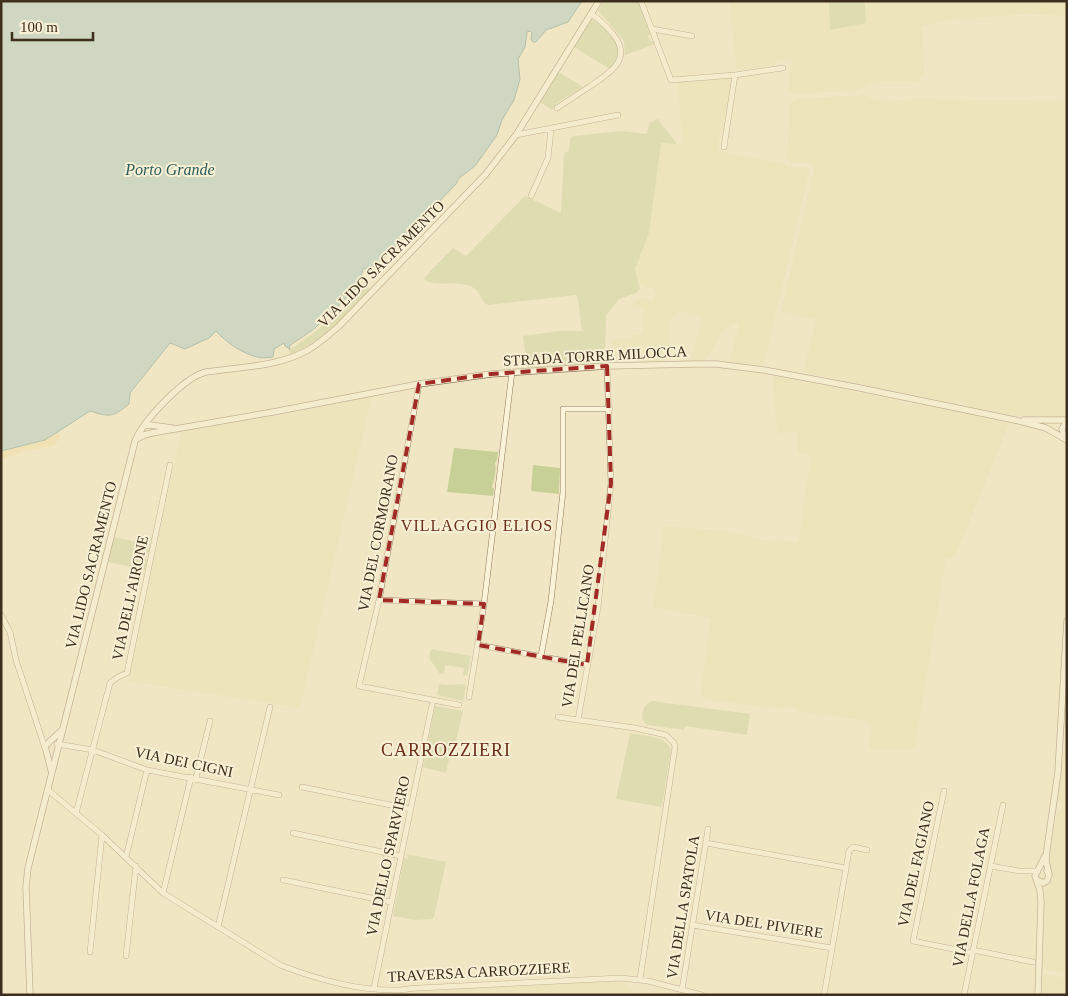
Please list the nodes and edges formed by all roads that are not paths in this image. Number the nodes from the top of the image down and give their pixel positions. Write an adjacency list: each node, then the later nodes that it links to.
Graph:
1 (599, 1): 3 (street, VIA LIDO SACRAMENTO)
2 (641, 1): 4 (street)
3 (591, 14): 10 (street); 13 (street, VIA LIDO SACRAMENTO)
4 (652, 29): 5 (street); 8 (street)
5 (692, 36)
6 (783, 68): 7 (street)
7 (735, 75): 8 (street); 14 (street)
8 (671, 80): 9 (street)
9 (664, 81)
10 (557, 108)
11 (618, 115): 12 (street)
12 (550, 129): 13 (street); 15 (street)
13 (516, 135): 20 (street, VIA LIDO SACRAMENTO)
14 (724, 147)
15 (531, 196)
16 (608, 366): 17 (street, STRADA TORRE MILOCCA); 19 (street, VIA DEL PELLICANO); 21 (street, STRADA TORRE MILOCCA)
17 (512, 372): 18 (street, STRADA TORRE MILOCCA); 31 (street)
18 (419, 384): 25 (street, STRADA TORRE MILOCCA); 30 (street, VIA DEL CORMORANO)
19 (610, 409): 35 (street); 36 (street, VIA DEL PELLICANO)
20 (155, 412): 23 (street, VIA LIDO SACRAMENTO); 24 (street)
21 (1015, 420): 22 (street); 27 (street)
22 (1067, 421): 27 (street)
23 (144, 426): 24 (street); 26 (street); 28 (street, VIA LIDO SACRAMENTO)
24 (164, 426): 25 (street)
25 (176, 428): 26 (street, STRADA TORRE MILOCCA)
26 (152, 432): 28 (street, STRADA TORRE MILOCCA)
27 (1066, 439)
28 (135, 441): 44 (street, VIA LIDO SACRAMENTO)
29 (170, 466): 49 (street, VIA DELL'AIRONE)
30 (379, 600): 31 (street); 38 (street, VIA DEL CORMORANO)
31 (484, 604): 34 (street)
32 (1, 614): 45 (street)
33 (1067, 621): 65 (street)
34 (478, 645): 35 (street); 37 (street)
35 (541, 656): 36 (street)
36 (587, 665): 42 (street, VIA DEL PELLICANO)
37 (468, 697)
38 (433, 700): 39 (street); 59 (street, VIA DELLO SPARVIERO)
39 (459, 705)
40 (270, 706): 54 (street)
41 (558, 717): 42 (street)
42 (578, 720): 87 (street, VIA DEL PELLICANO)
43 (210, 721): 52 (street)
44 (63, 728): 46 (street); 47 (street, VIA LIDO SACRAMENTO)
45 (39, 730): 46 (street); 48 (street)
46 (49, 741): 47 (street); 48 (street)
47 (58, 747): 48 (street); 49 (street, VIA DEI CIGNI); 51 (street, VIA LIDO SACRAMENTO)
48 (45, 749): 51 (street)
49 (93, 750): 50 (street, VIA DEI CIGNI); 60 (street, VIA DELL'AIRONE)
50 (147, 770): 52 (street, VIA DEI CIGNI); 68 (street)
51 (51, 774): 55 (street)
52 (194, 778): 54 (street, VIA DEI CIGNI); 77 (street)
53 (302, 787): 59 (street)
54 (250, 789): 57 (street, VIA DEI CIGNI); 81 (street)
55 (48, 790): 60 (street, TRAVERSA CARROZZIERE); 90 (street)
56 (944, 791): 84 (street, VIA DEL FAGIANO)
57 (279, 795)
58 (1003, 805): 70 (street, VIA DELLA FOLAGA)
59 (410, 809): 67 (street, VIA DELLO SPARVIERO)
60 (76, 812): 63 (street, TRAVERSA CARROZZIERE)
61 (708, 829): 64 (street, VIA DELLA SPATOLA)
62 (292, 833): 67 (street)
63 (102, 835): 68 (street, TRAVERSA CARROZZIERE); 83 (street)
64 (706, 843): 71 (street); 80 (street, VIA DELLA SPATOLA)
65 (1047, 849): 73 (street); 74 (street)
66 (867, 850): 71 (street)
67 (401, 856): 78 (street, VIA DELLO SPARVIERO)
68 (126, 857): 69 (street, TRAVERSA CARROZZIERE)
69 (136, 866): 77 (street, TRAVERSA CARROZZIERE); 85 (street)
70 (990, 866): 72 (street); 84 (street, VIA DELLA FOLAGA)
71 (846, 868): 82 (street)
72 (1019, 871): 73 (street); 76 (street)
73 (1038, 871): 74 (street); 76 (street)
74 (1048, 878): 76 (street); 79 (street)
75 (283, 880): 78 (street)
76 (1036, 880): 79 (street)
77 (163, 893): 81 (street, TRAVERSA CARROZZIERE)
78 (392, 902): 88 (street, VIA DELLO SPARVIERO)
79 (1041, 902): 94 (street)
80 (692, 925): 82 (street, VIA DEL PIVIERE); 89 (street, VIA DELLA SPATOLA)
81 (218, 927): 88 (street, TRAVERSA CARROZZIERE)
82 (832, 948): 92 (street)
83 (90, 952)
84 (973, 952): 86 (street, VIA DEL FAGIANO); 93 (street, VIA DELLA FOLAGA)
85 (126, 956)
86 (1033, 962)
87 (640, 979): 88 (street, TRAVERSA CARROZZIERE); 89 (street, TRAVERSA CARROZZIERE)
88 (374, 988)
89 (682, 990): 91 (street, TRAVERSA CARROZZIERE)
90 (30, 995)
91 (702, 995)
92 (824, 995)
93 (964, 995)
94 (1038, 995)

